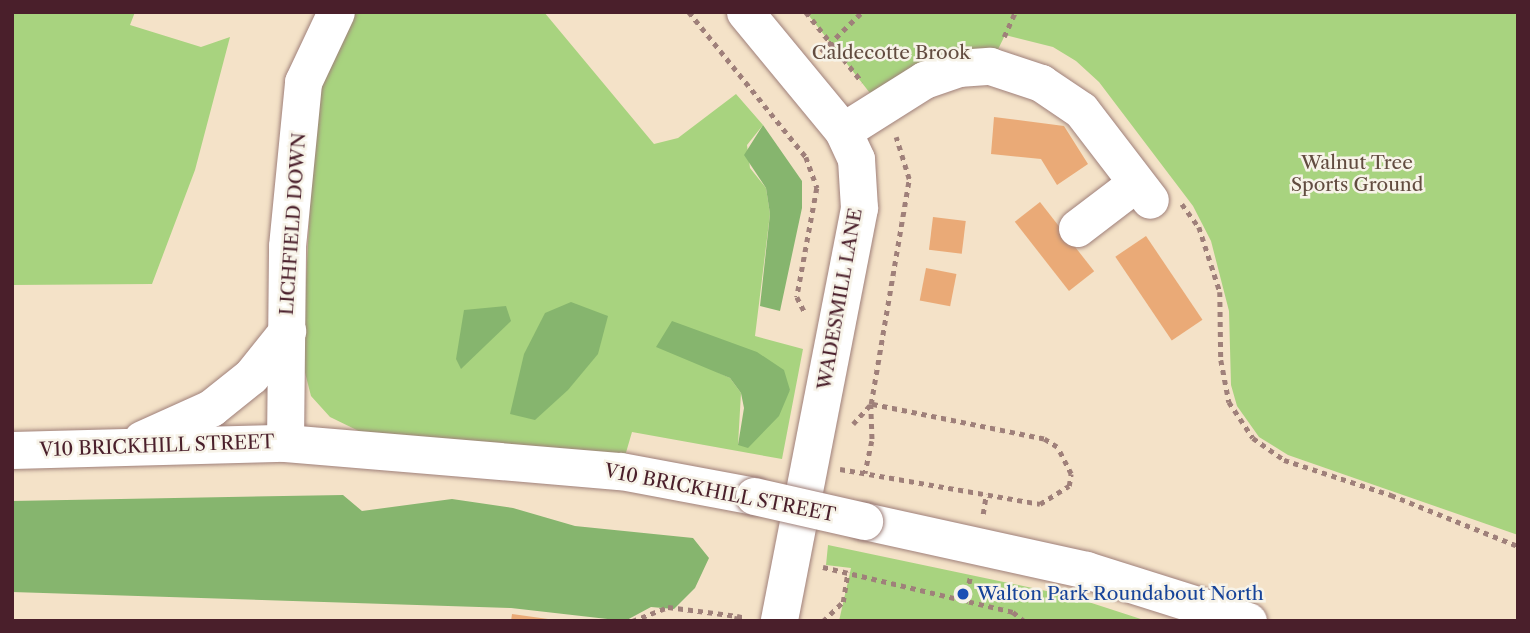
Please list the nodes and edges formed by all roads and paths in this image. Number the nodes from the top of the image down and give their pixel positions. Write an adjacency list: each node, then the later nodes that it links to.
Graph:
1 (335, 12): 12 (street, LICHFIELD DOWN)
2 (689, 12): 11 (path)
3 (745, 12): 7 (street, WADESMILL LANE)
4 (862, 12): 7 (path)
5 (1004, 35): 6 (path)
6 (1015, 40)
7 (795, 71): 8 (street, WADESMILL LANE)
8 (843, 131): 9 (street); 23 (street, WADESMILL LANE)
9 (1154, 192): 10 (street); 18 (path)
10 (1077, 228)
11 (807, 318)
12 (287, 331): 13 (street, LICHFIELD DOWN); 14 (street)
13 (285, 443): 14 (street, V10 BRICKHILL STREET); 26 (street, V10 BRICKHILL STREET, bridge)
14 (118, 447): 15 (street, V10 BRICKHILL STREET)
15 (12, 450)
16 (835, 468): 17 (path)
17 (865, 473): 17 (path)
18 (1518, 546)
19 (818, 566): 20 (path)
20 (848, 572): 24 (path); 25 (path)
21 (737, 616): 22 (path)
22 (632, 621)
23 (779, 621)
24 (823, 621)
25 (1024, 621)
26 (1248, 621)

